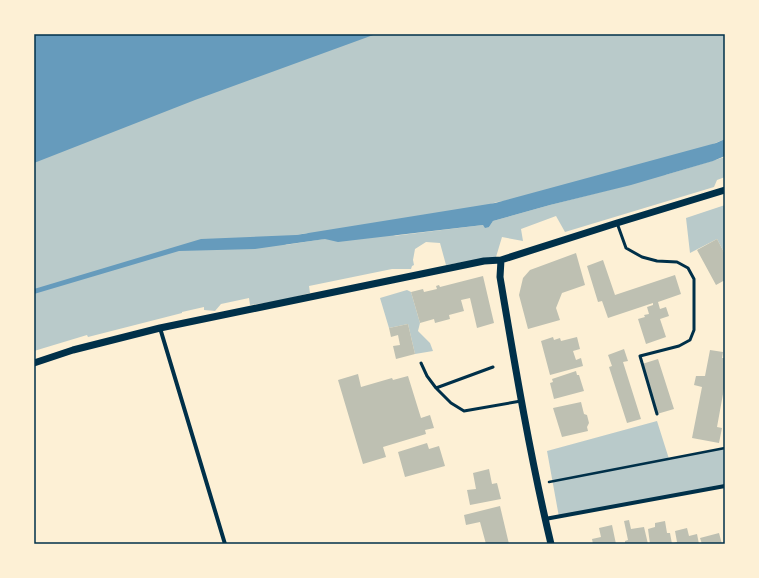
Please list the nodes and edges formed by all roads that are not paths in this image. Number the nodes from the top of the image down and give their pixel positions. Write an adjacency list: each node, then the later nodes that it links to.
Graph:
1 (725, 190): 2 (street)
2 (617, 223): 3 (street); 10 (lane)
3 (501, 260): 4 (street); 9 (street)
4 (160, 328): 5 (street); 13 (street)
5 (34, 363)
6 (421, 363): 8 (lane)
7 (493, 367): 8 (lane)
8 (436, 388): 9 (lane)
9 (521, 401): 12 (street)
10 (658, 414)
11 (725, 486): 12 (street)
12 (545, 519): 14 (street)
13 (225, 544)
14 (551, 544)

